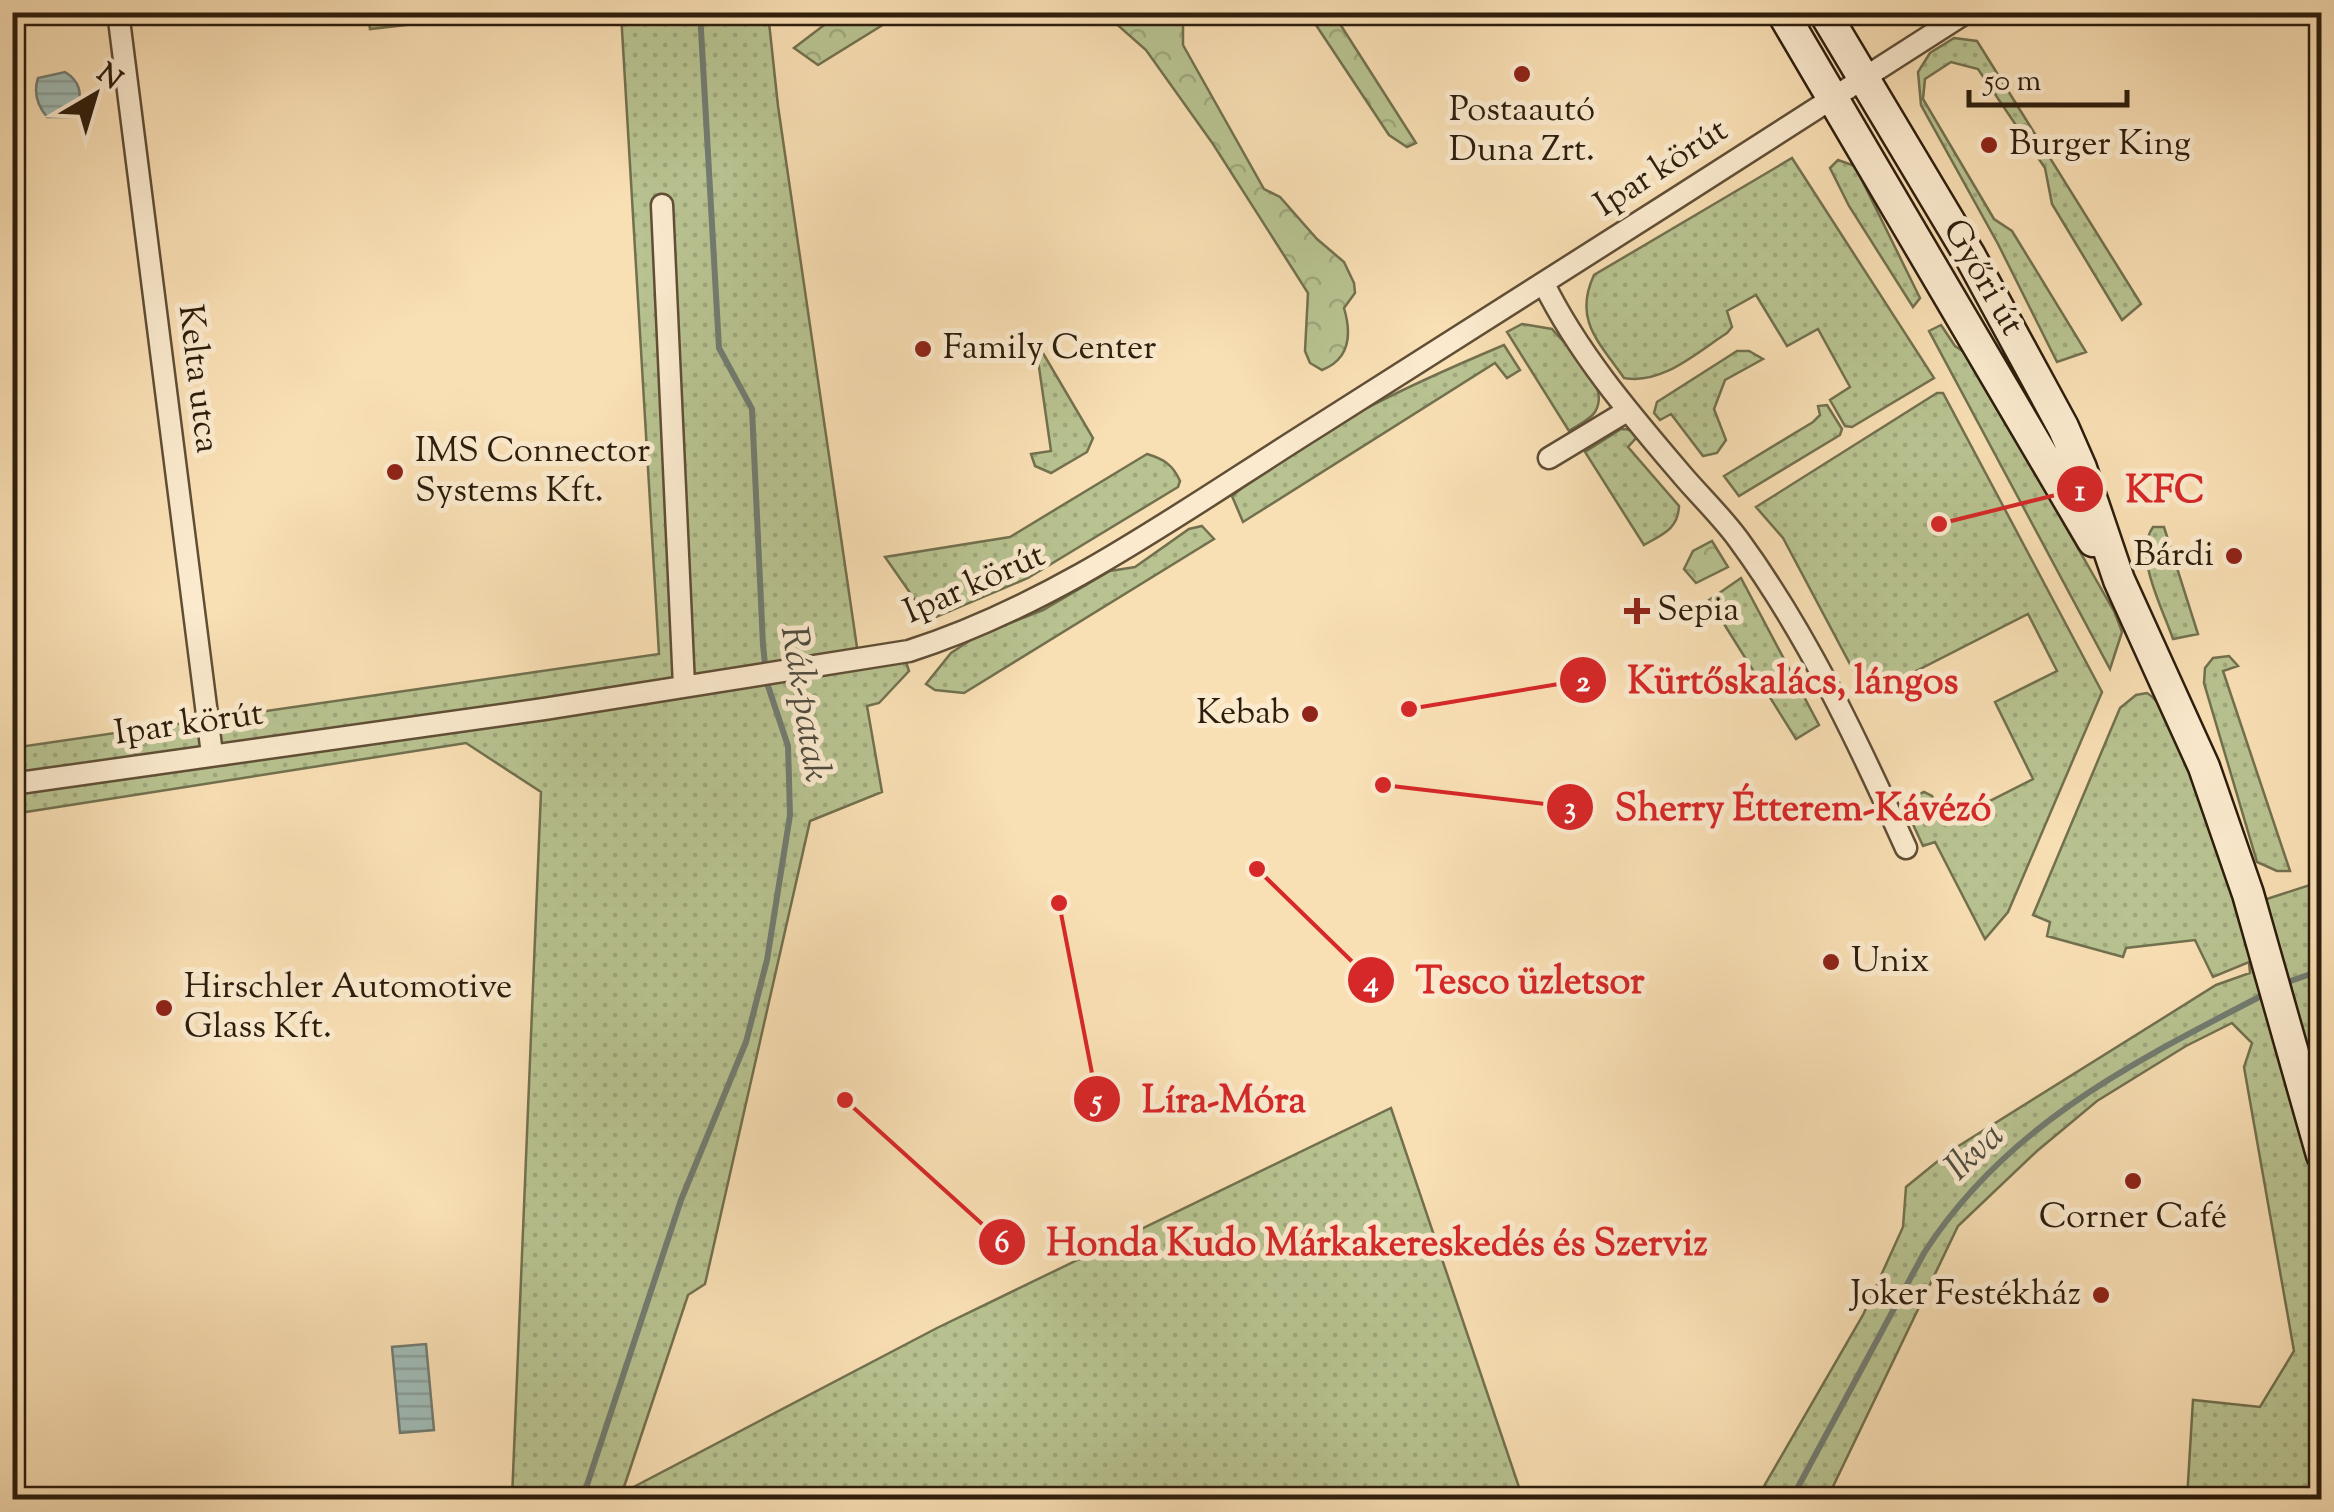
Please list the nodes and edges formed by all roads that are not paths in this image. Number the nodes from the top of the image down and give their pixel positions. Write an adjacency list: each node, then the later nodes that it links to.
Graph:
1 (118, 12): 13 (street, Kelta utca)
2 (1782, 12): 6 (main road, Győri út)
3 (1824, 12): 5 (main road, Győri út)
4 (1968, 12): 5 (street, Ipar körút)
5 (1865, 78): 6 (street, Ipar körút); 11 (main road, Győri út)
6 (1834, 98): 8 (street, Ipar körút); 11 (main road, Győri út)
7 (662, 205): 12 (street)
8 (1544, 284): 9 (street); 12 (street, Ipar körút)
9 (1626, 411): 10 (street); 15 (street)
10 (1549, 458)
11 (2119, 580): 16 (main road, Győri út)
12 (684, 686): 13 (street, Ipar körút)
13 (212, 754): 14 (street, Ipar körút)
14 (12, 784)
15 (1906, 848)
16 (2322, 1155)

